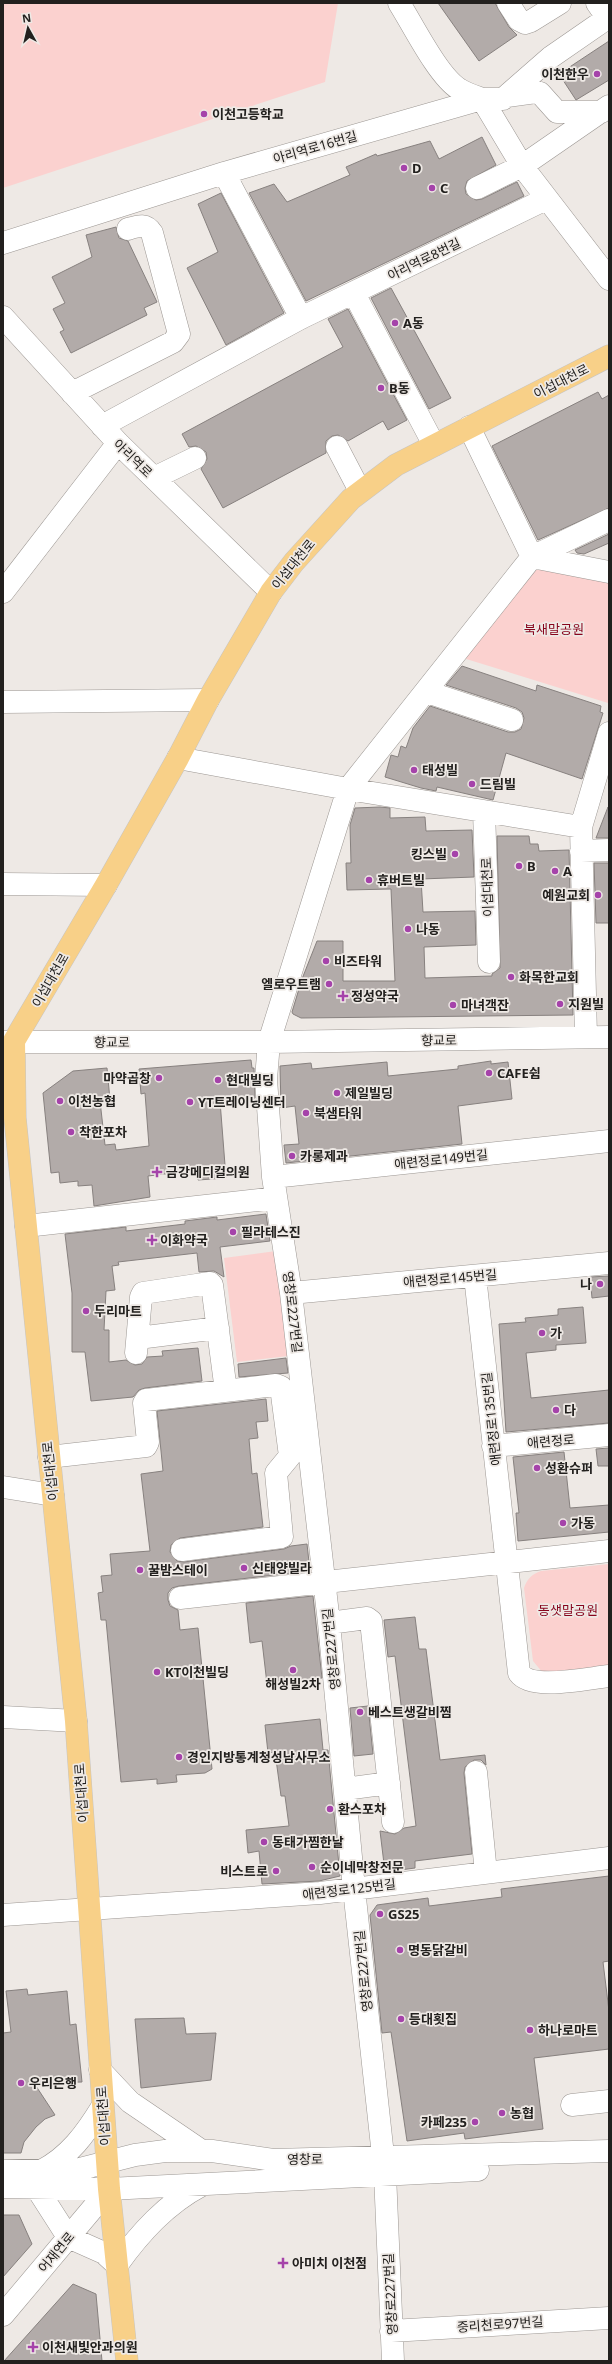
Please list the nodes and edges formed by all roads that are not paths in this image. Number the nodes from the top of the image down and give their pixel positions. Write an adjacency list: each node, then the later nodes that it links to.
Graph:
1 (399, 3): 6 (street)
2 (508, 3): 3 (street)
3 (560, 3)
4 (602, 10): 5 (street)
5 (507, 96): 6 (street, 아리역로16번길); 7 (street, 아리역로16번길)
6 (482, 99): 8 (street); 9 (street, 아리역로16번길)
7 (605, 109): 8 (street)
8 (522, 166): 10 (street); 11 (street)
9 (224, 173): 13 (street, 아리역로16번길); 17 (street)
10 (477, 188)
11 (546, 199): 14 (street); 17 (street, 아리역로8번길)
12 (128, 229): 19 (street)
13 (3, 243)
14 (609, 280)
15 (359, 303): 23 (street)
16 (3, 317): 19 (street, 아리역로)
17 (301, 318): 20 (street, 아리역로8번길)
18 (609, 356): 21 (main road, 이섭대천로)
19 (72, 393): 20 (street, 아리역로)
20 (102, 426): 22 (street, 아리역로)
21 (469, 427): 23 (main road, 이섭대천로); 29 (street)
22 (118, 443): 26 (street, 아리역로); 31 (street)
23 (434, 445): 27 (main road, 이섭대천로)
24 (337, 447): 27 (street)
25 (196, 458): 26 (street)
26 (154, 478): 32 (street, 아리역로)
27 (360, 491): 32 (main road, 이섭대천로)
28 (609, 520): 29 (street)
29 (532, 557): 30 (street); 33 (street)
30 (609, 572)
31 (3, 592)
32 (271, 592): 34 (main road, 이섭대천로)
33 (427, 692): 36 (street); 39 (street)
34 (208, 700): 35 (street); 38 (main road, 이섭대천로)
35 (3, 702)
36 (512, 720)
37 (609, 733): 41 (street)
38 (178, 758): 39 (street); 45 (main road, 이섭대천로)
39 (348, 789): 40 (street); 50 (street)
40 (484, 811): 41 (street); 46 (street, 이섭대천로)
41 (581, 827): 43 (street)
42 (609, 850): 43 (street)
43 (581, 851): 47 (street)
44 (3, 884): 45 (street)
45 (106, 885): 49 (main road, 이섭대천로)
46 (489, 962)
47 (586, 1037): 48 (street, 향교로); 50 (street, 향교로)
48 (609, 1037)
49 (8, 1041): 50 (street, 향교로); 54 (main road, 이섭대천로)
50 (269, 1042): 52 (street, 영창로227번길)
51 (609, 1141): 52 (street, 애련정로149번길)
52 (273, 1176): 53 (street, 영창로227번길)
53 (276, 1198): 54 (street); 57 (street, 영창로227번길)
54 (26, 1226): 62 (main road, 이섭대천로)
55 (609, 1263): 56 (street, 애련정로145번길)
56 (475, 1276): 57 (street, 애련정로145번길); 61 (street, 애련정로135번길)
57 (291, 1293): 68 (street, 영창로227번길)
58 (218, 1328): 58 (street); 59 (street)
59 (226, 1391): 62 (street); 65 (street)
60 (609, 1435): 61 (street, 애련정로)
61 (494, 1446): 67 (street, 애련정로135번길)
62 (49, 1457): 64 (main road, 이섭대천로)
63 (3, 1487): 64 (street)
64 (53, 1495): 73 (main road, 이섭대천로)
65 (182, 1550)
66 (609, 1551): 67 (street)
67 (506, 1563): 68 (street); 71 (street, 애련정로135번길)
68 (323, 1582): 69 (street); 70 (street, 영창로227번길)
69 (180, 1598)
70 (329, 1623): 75 (street); 76 (street, 영창로227번길)
71 (609, 1676)
72 (3, 1717): 73 (street)
73 (76, 1722): 81 (main road, 이섭대천로)
74 (476, 1772): 79 (street)
75 (389, 1783): 76 (street); 77 (street)
76 (345, 1789): 80 (street, 영창로227번길)
77 (393, 1822)
78 (609, 1858): 79 (street, 애련정로125번길)
79 (486, 1873): 80 (street, 애련정로125번길)
80 (354, 1889): 81 (street, 애련정로125번길); 91 (street, 영창로227번길)
81 (88, 1908): 82 (street, 애련정로125번길); 83 (main road, 이섭대천로)
82 (3, 1915)
83 (100, 2070): 86 (main road, 이섭대천로); 87 (street)
84 (609, 2101): 85 (street)
85 (572, 2105)
86 (102, 2107): 89 (main road, 이섭대천로); 93 (street)
87 (202, 2151): 89 (street, 영창로); 91 (street, 영창로)
88 (609, 2151): 91 (street, 영창로)
89 (107, 2161): 93 (street, 영창로); 96 (main road, 이섭대천로)
90 (609, 2164): 91 (street, 영창로)
91 (384, 2166): 94 (street, 영창로); 101 (street, 영창로227번길)
92 (3, 2171): 93 (street, 영창로)
93 (38, 2179): 95 (street, 영창로); 96 (street, 영창로); 97 (street)
94 (204, 2183): 96 (street, 영창로); 98 (street)
95 (3, 2187)
96 (109, 2188): 97 (street, 어재연로); 98 (main road, 이섭대천로)
97 (68, 2238): 98 (street); 99 (street, 어재연로)
98 (117, 2265): 102 (main road, 이섭대천로)
99 (3, 2315)
100 (609, 2318): 101 (street, 중리천로97번길)
101 (392, 2331): 103 (street, 영창로227번길)
102 (127, 2361)
103 (394, 2361)

